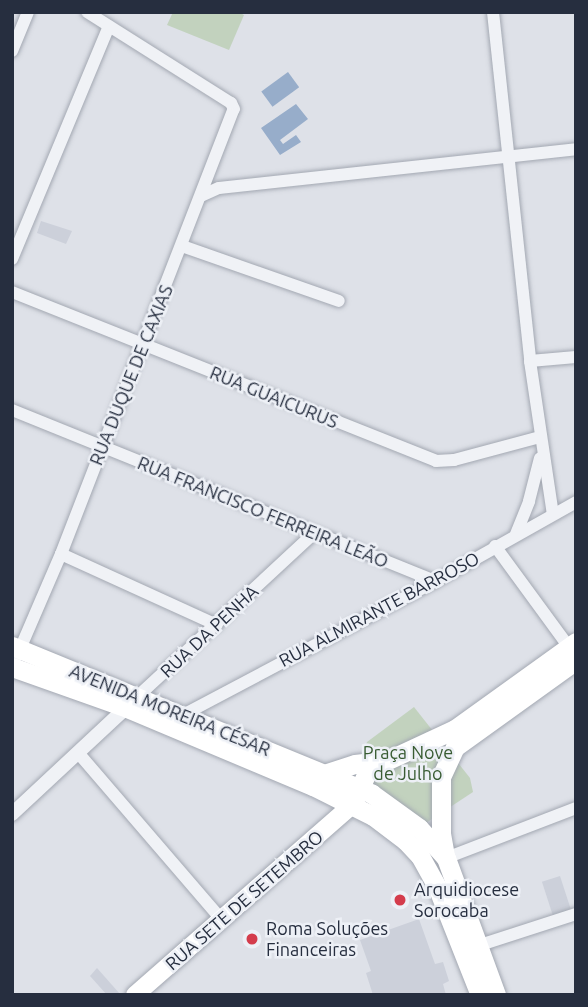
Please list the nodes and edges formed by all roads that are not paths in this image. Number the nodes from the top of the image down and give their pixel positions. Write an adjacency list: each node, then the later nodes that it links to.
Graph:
1 (28, 12): 5 (street)
2 (87, 12): 4 (street)
3 (493, 12): 7 (street)
4 (109, 26): 8 (street, RUA DUQUE DE CAXIAS); 10 (street)
5 (12, 51)
6 (576, 149): 7 (street)
7 (507, 156): 8 (street); 15 (street)
8 (203, 195): 9 (street, RUA DUQUE DE CAXIAS)
9 (182, 246): 12 (street); 13 (street, RUA DUQUE DE CAXIAS)
10 (12, 259)
11 (12, 292): 13 (street, RUA GUAICURUS)
12 (339, 301)
13 (142, 344): 17 (street, RUA GUAICURUS); 18 (street, RUA DUQUE DE CAXIAS)
14 (576, 357): 15 (street)
15 (530, 361): 17 (street)
16 (12, 410): 18 (street, RUA FRANCISCO FERREIRA LEÃO)
17 (541, 442): 19 (street); 21 (street)
18 (102, 447): 23 (street, RUA FRANCISCO FERREIRA LEÃO); 26 (street, RUA DUQUE DE CAXIAS)
19 (531, 496): 22 (street); 24 (street)
20 (576, 502): 21 (street, RUA ALMIRANTE BARROSO)
21 (553, 514): 22 (street, RUA ALMIRANTE BARROSO)
22 (540, 521): 24 (street, RUA ALMIRANTE BARROSO)
23 (313, 533): 27 (street, RUA FRANCISCO FERREIRA LEÃO); 28 (street, RUA DA PENHA)
24 (516, 534): 25 (street, RUA ALMIRANTE BARROSO)
25 (495, 546): 27 (street, RUA ALMIRANTE BARROSO); 29 (street)
26 (61, 554): 28 (street); 30 (street, RUA DUQUE DE CAXIAS)
27 (436, 581): 32 (street, RUA ALMIRANTE BARROSO)
28 (217, 625): 31 (street, RUA DA PENHA)
29 (573, 650): 33 (main road)
30 (18, 653): 31 (main road, AVENIDA MOREIRA CÉSAR); 31 (main road, AVENIDA MOREIRA CÉSAR)
31 (132, 703): 32 (main road, AVENIDA MOREIRA CÉSAR); 35 (street, RUA DA PENHA); 38 (main road, AVENIDA MOREIRA CÉSAR)
32 (181, 716): 38 (main road, AVENIDA MOREIRA CÉSAR)
33 (446, 744): 34 (main road); 37 (main road)
34 (412, 750): 36 (main road); 37 (main road)
35 (80, 755): 42 (street, RUA DA PENHA); 46 (street)
36 (384, 761): 38 (main road); 39 (main road)
37 (441, 777): 41 (main road)
38 (320, 780): 39 (main road)
39 (356, 796): 43 (main road); 43 (main road); 46 (main road, RUA SETE DE SETEMBRO)
40 (576, 807): 44 (street)
41 (440, 811): 43 (main road); 44 (main road)
42 (12, 814)
43 (412, 834): 44 (main road); 49 (main road)
44 (446, 858): 47 (main road)
45 (576, 914): 47 (street)
46 (221, 919): 48 (main road, RUA SETE DE SETEMBRO)
47 (477, 946): 50 (main road)
48 (135, 995)
49 (480, 995)
50 (496, 995)

